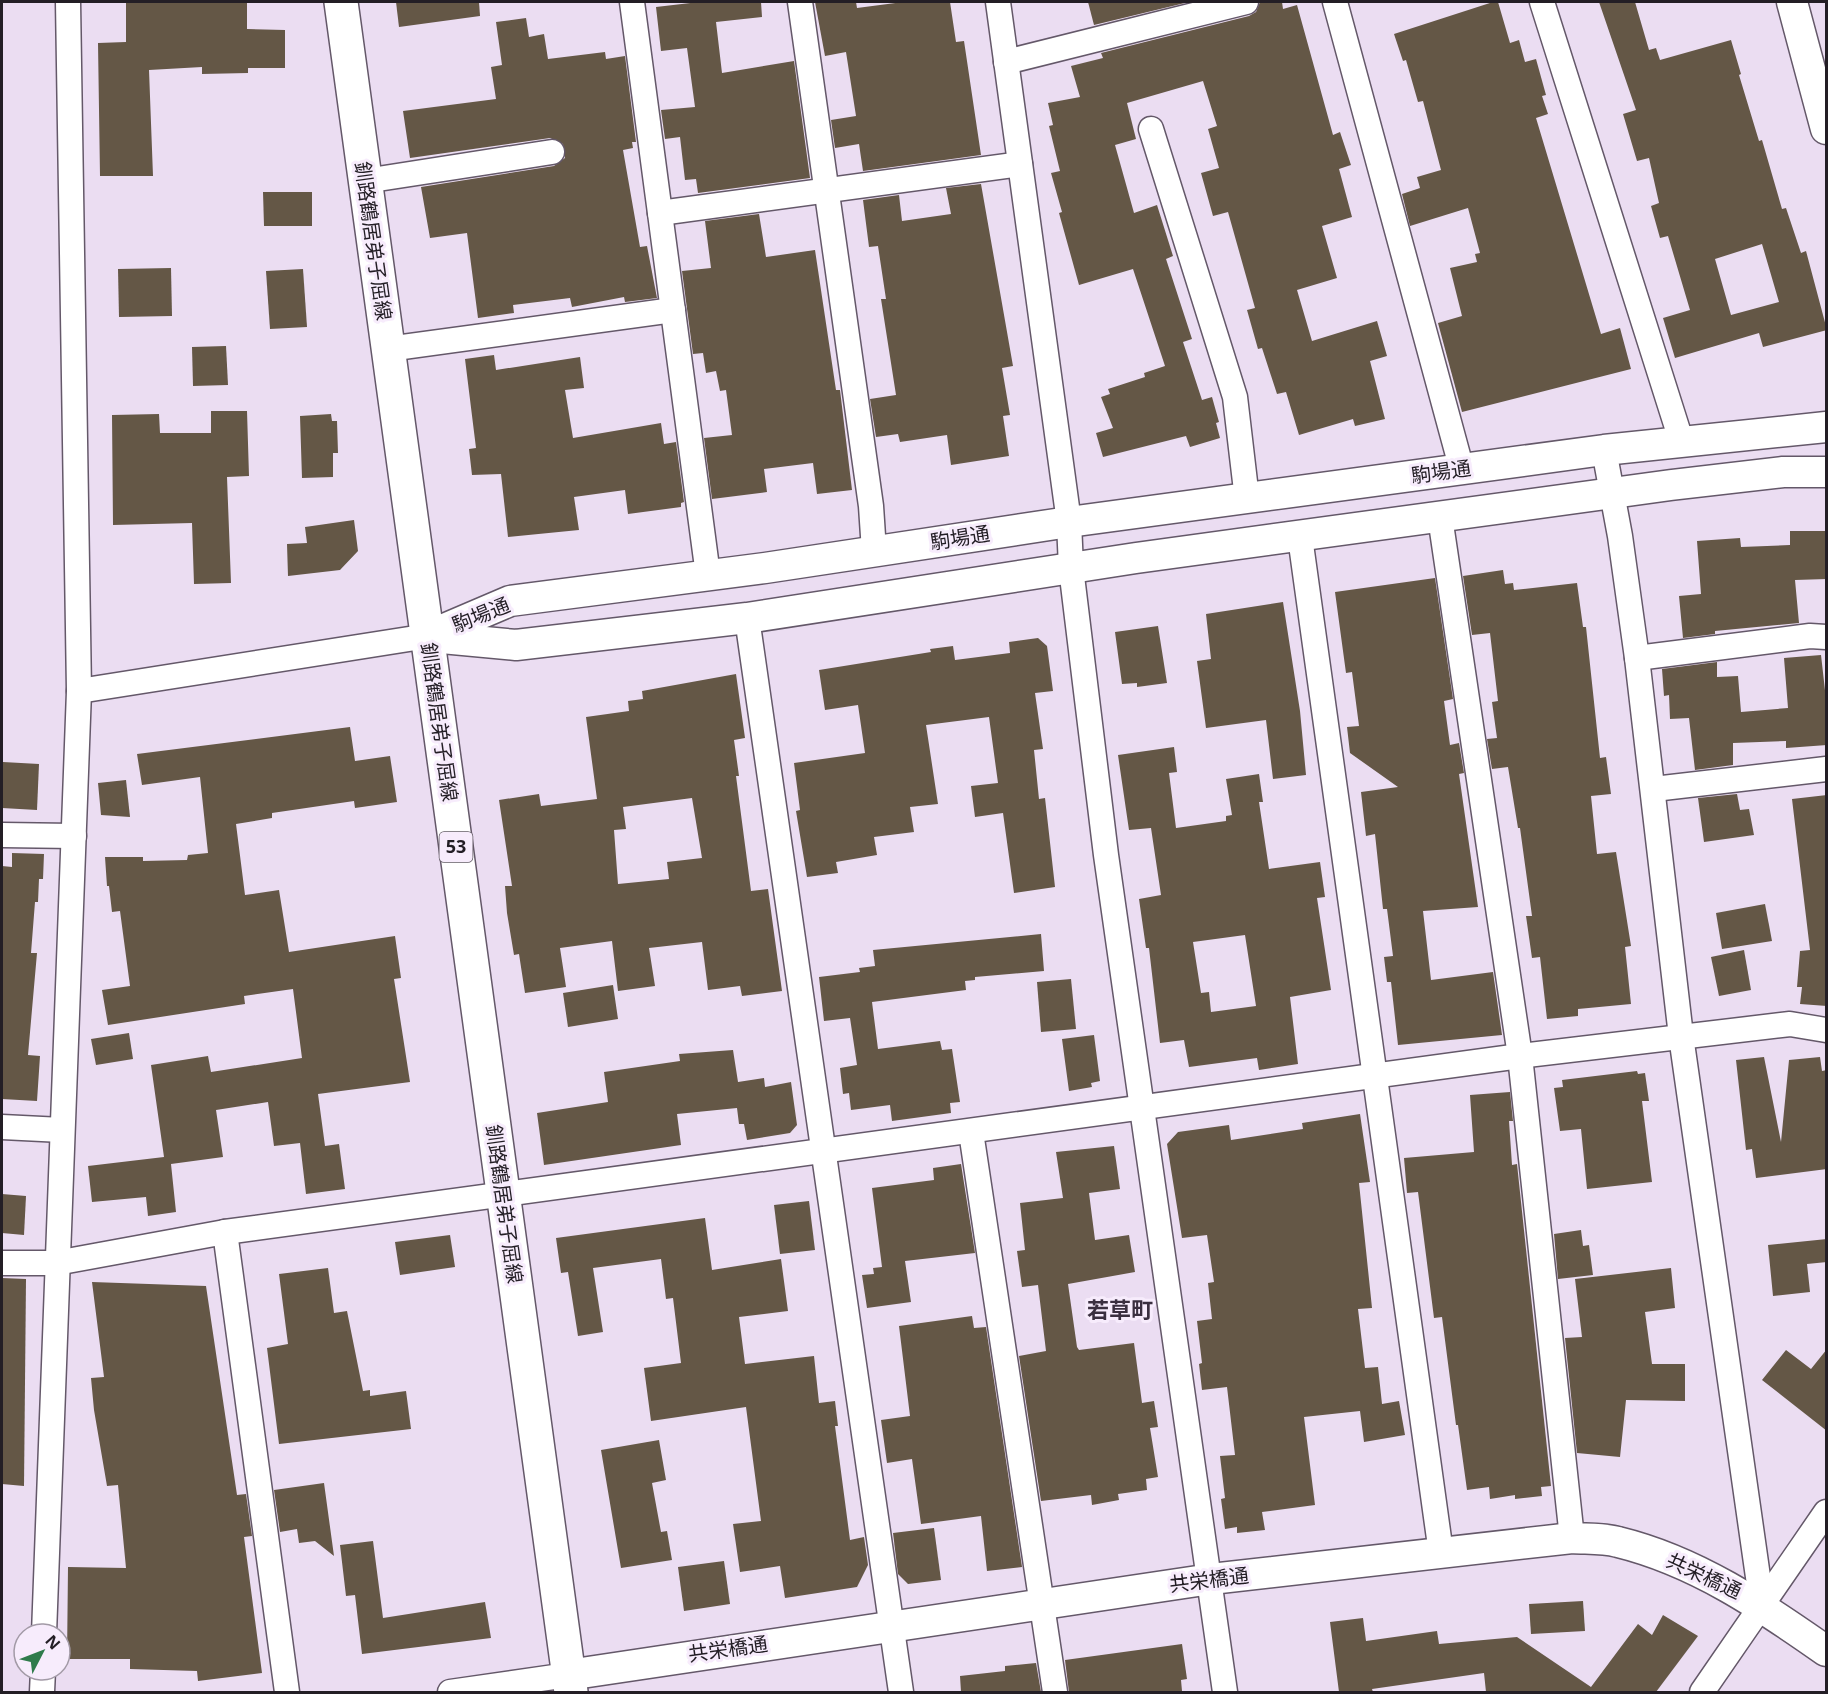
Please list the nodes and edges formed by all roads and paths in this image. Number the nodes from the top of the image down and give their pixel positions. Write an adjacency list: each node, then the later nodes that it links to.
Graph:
1 (68, 2): 38 (street)
2 (341, 2): 16 (main road, 釧路鶴居弟子屈線 / 53)
3 (632, 2): 18 (street)
4 (800, 2): 17 (street)
5 (998, 2): 11 (street)
6 (1246, 2): 10 (street)
7 (1335, 2): 24 (street)
8 (1542, 2): 22 (street)
9 (1792, 2): 13 (street)
10 (1220, 4): 11 (street)
11 (1006, 62): 15 (street)
12 (1151, 129): 27 (street)
13 (1827, 129)
14 (552, 152): 16 (street)
15 (1020, 164): 17 (street); 29 (street)
16 (365, 181): 20 (main road, 釧路鶴居弟子屈線 / 53)
17 (826, 189): 18 (street); 31 (street)
18 (660, 213): 19 (street)
19 (673, 310): 20 (street); 33 (street)
20 (388, 349): 35 (main road, 釧路鶴居弟子屈線 / 53)
21 (1827, 427): 22 (street, 駒場通)
22 (1681, 440): 23 (street, 駒場通)
23 (1604, 450): 24 (street, 駒場通); 26 (street)
24 (1462, 470): 27 (street, 駒場通)
25 (1827, 472): 26 (street, 駒場通)
26 (1611, 494): 28 (street, 駒場通); 37 (street)
27 (1247, 499): 29 (street, 駒場通)
28 (1440, 517): 30 (street, 駒場通); 45 (street)
29 (1069, 522): 31 (street, 駒場通); 32 (street)
30 (1300, 537): 32 (street, 駒場通); 46 (street)
31 (874, 551): 33 (street, 駒場通)
32 (1071, 568): 34 (street, 駒場通); 47 (street)
33 (708, 575): 35 (street, 駒場通)
34 (747, 618): 35 (street, 駒場通); 51 (street)
35 (428, 636): 38 (street); 52 (main road, 釧路鶴居弟子屈線 / 53)
36 (1827, 637): 37 (street)
37 (1637, 658): 40 (street)
38 (79, 691): 42 (street)
39 (1827, 769): 40 (street)
40 (1654, 789): 44 (street)
41 (2, 835): 42 (street)
42 (74, 836): 49 (street)
43 (1827, 1030): 44 (street)
44 (1681, 1036): 45 (street); 61 (street)
45 (1520, 1056): 46 (street); 57 (street)
46 (1375, 1077): 47 (street); 58 (street)
47 (1142, 1107): 50 (street); 59 (street)
48 (2, 1127): 49 (street)
49 (62, 1130): 55 (street)
50 (971, 1132): 51 (street); 60 (street)
51 (823, 1152): 52 (street); 63 (street)
52 (503, 1196): 53 (street); 65 (main road, 釧路鶴居弟子屈線 / 53)
53 (225, 1232): 55 (street); 66 (street)
54 (2, 1263): 55 (street)
55 (56, 1263): 62 (street)
56 (1827, 1512): 61 (street)
57 (1572, 1538): 58 (street, 共栄橋通); 61 (street, 共栄橋通)
58 (1441, 1552): 59 (street, 共栄橋通)
59 (1211, 1579): 60 (street, 共栄橋通); 70 (street)
60 (1043, 1603): 63 (street, 共栄橋通); 69 (street)
61 (1762, 1605): 64 (street, 共栄橋通); 71 (street)
62 (44, 1622)
63 (893, 1625): 65 (street, 共栄橋通); 68 (street)
64 (1827, 1651)
65 (569, 1684): 67 (street)
66 (287, 1692)
67 (450, 1692)
68 (901, 1692)
69 (1055, 1692)
70 (1225, 1692)
71 (1702, 1692)

